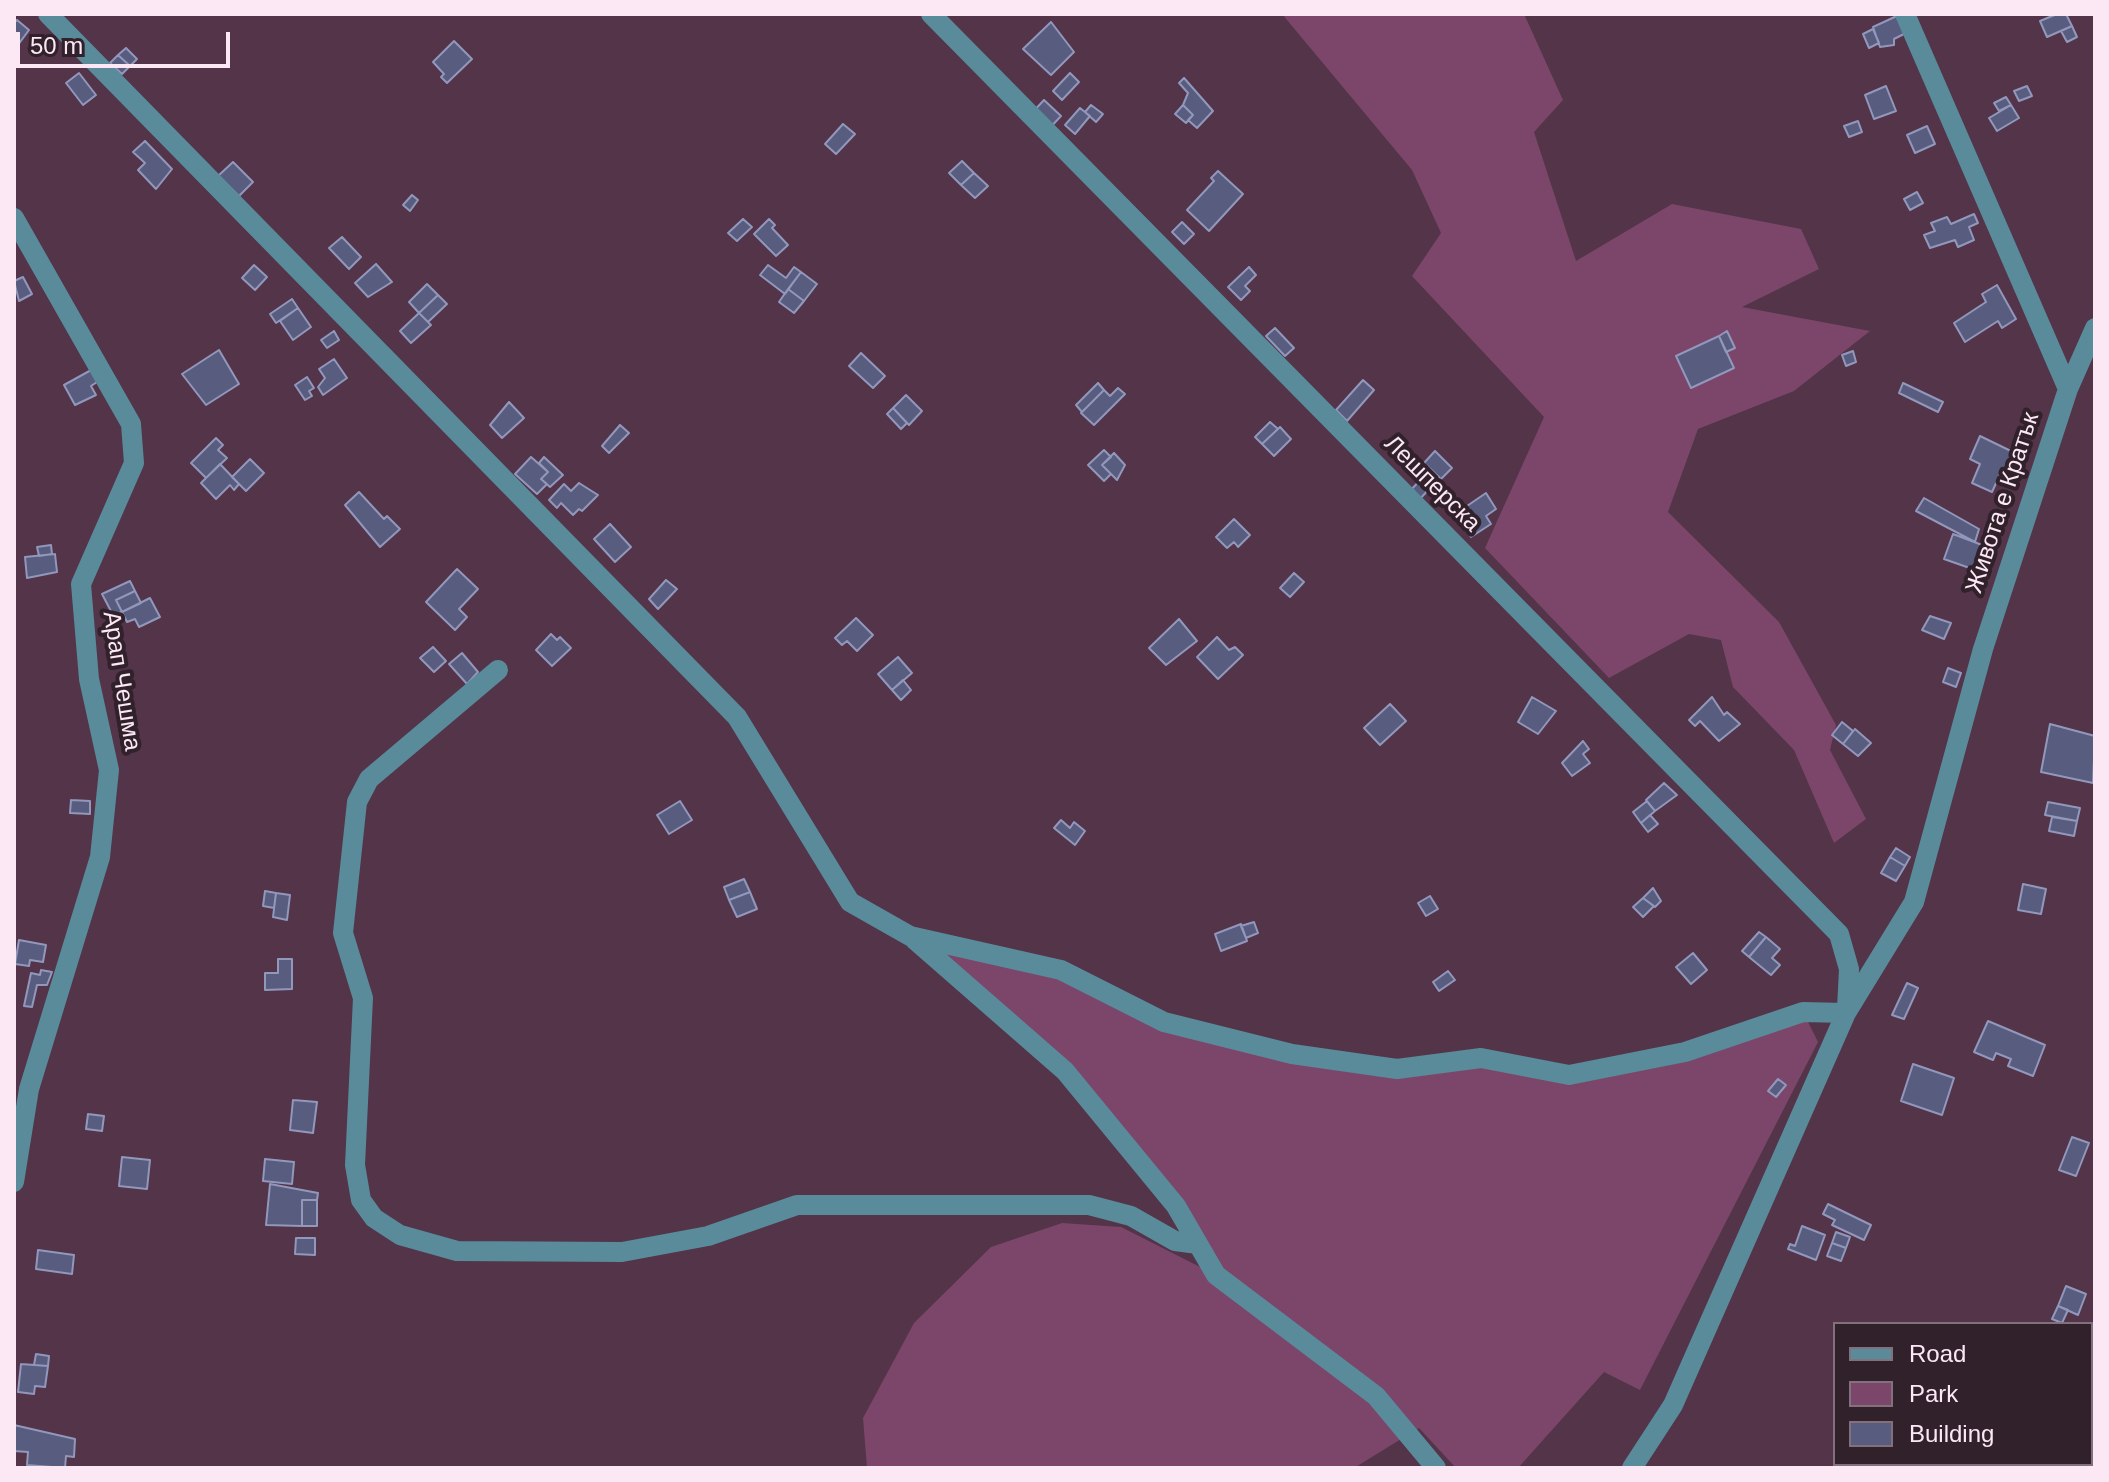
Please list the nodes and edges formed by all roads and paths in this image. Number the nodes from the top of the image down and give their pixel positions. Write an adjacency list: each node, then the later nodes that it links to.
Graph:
1 (48, 14): 8 (street)
2 (931, 14): 9 (street, Лешперска)
3 (1905, 14): 6 (street)
4 (14, 218): 10 (street, Арап Чешма)
5 (2095, 328): 6 (street, Живота е Кратък)
6 (2068, 389): 9 (street, Живота е Кратък)
7 (498, 670): 11 (street)
8 (910, 936): 9 (street); 11 (street)
9 (1846, 1013): 13 (street)
10 (14, 1182)
11 (1198, 1244): 12 (street)
12 (1436, 1468)
13 (1632, 1468)

